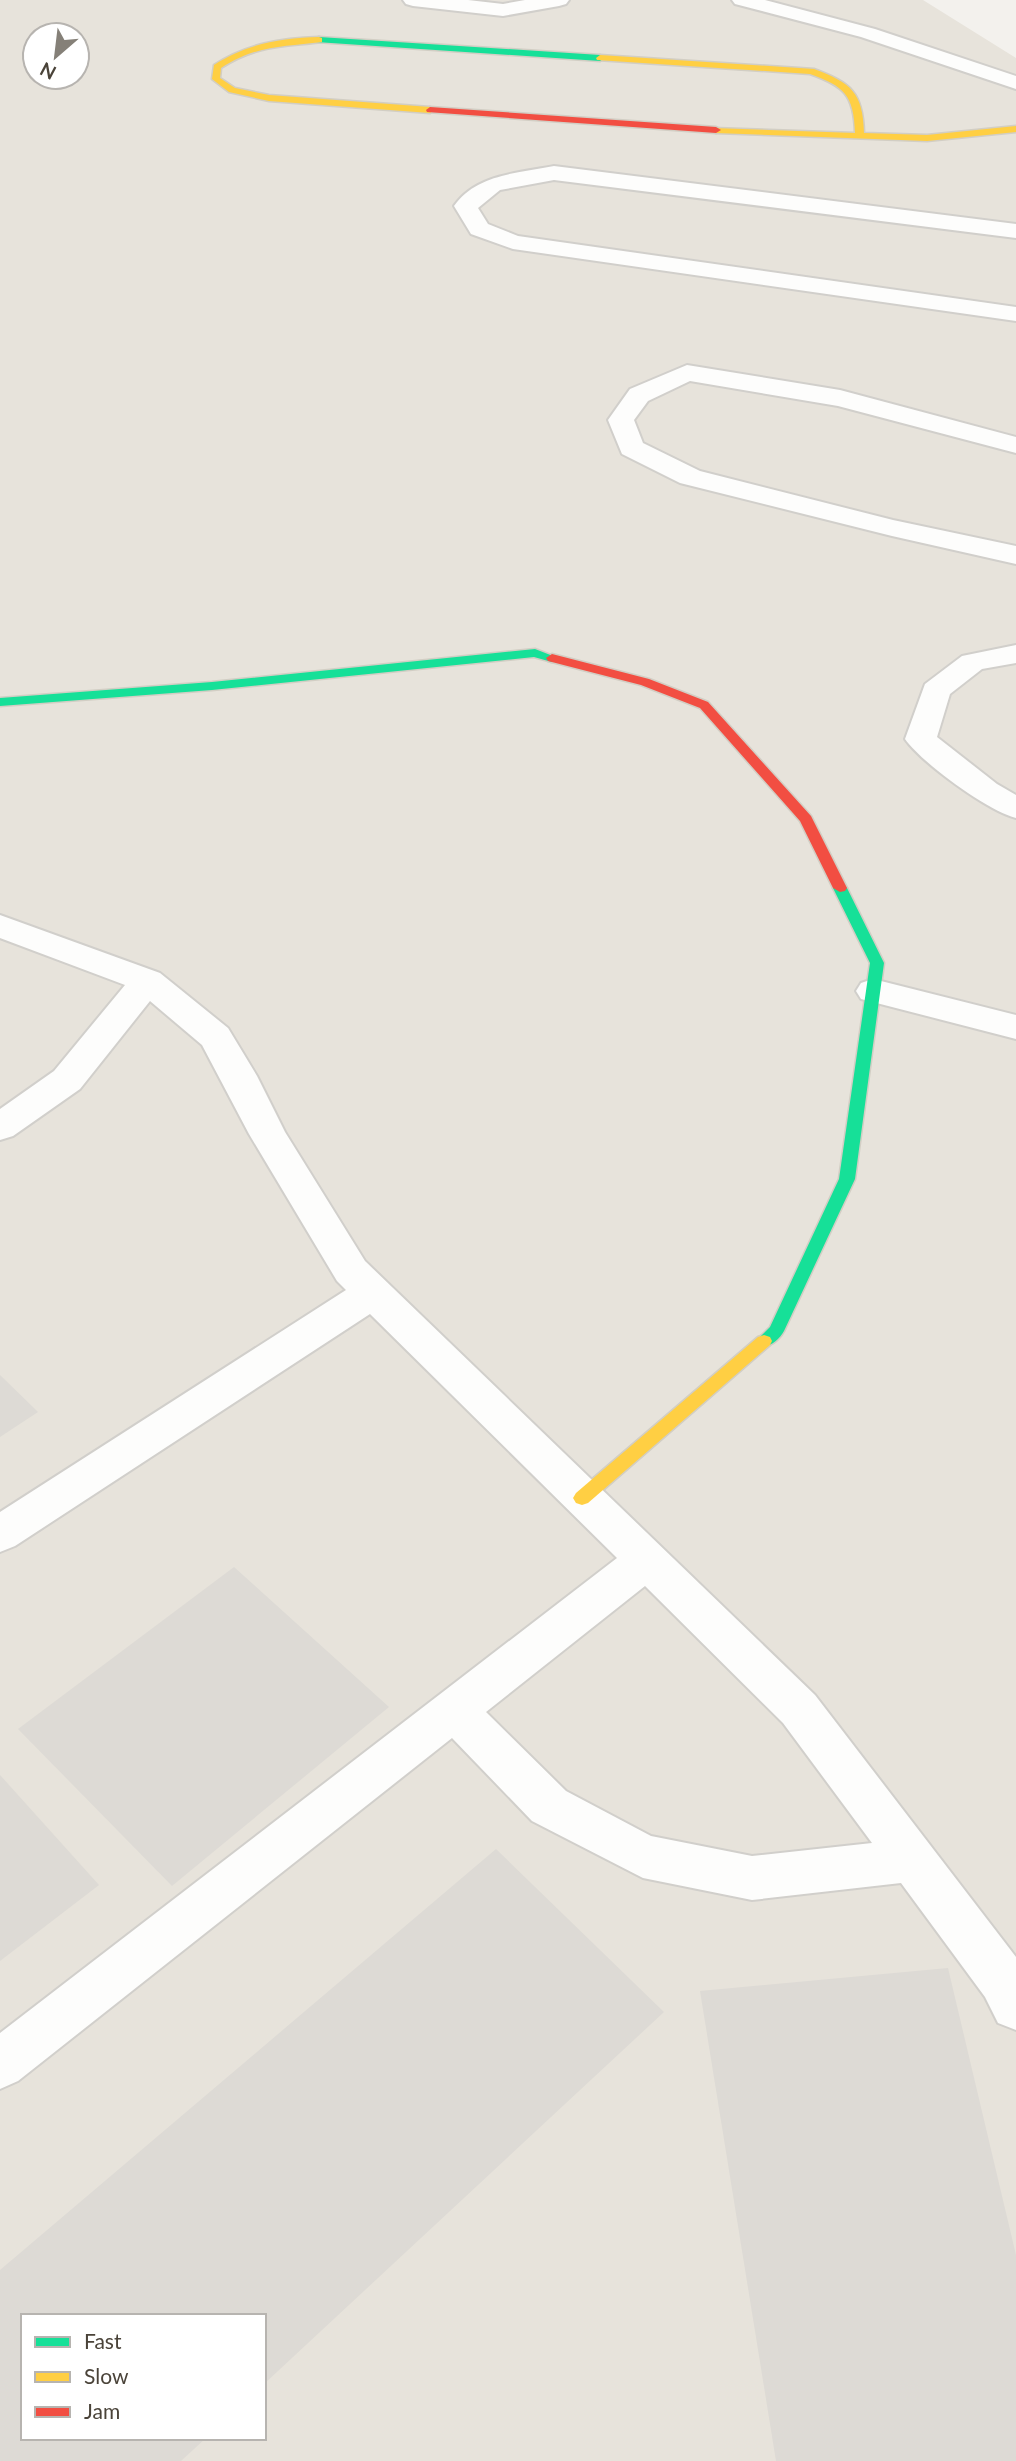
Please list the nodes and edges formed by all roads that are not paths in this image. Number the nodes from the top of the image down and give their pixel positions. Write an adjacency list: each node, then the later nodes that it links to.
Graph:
1 (413, 0): 2 (street)
2 (559, 0)
3 (741, 0): 4 (street)
4 (1016, 83)
5 (1016, 129): 6 (street)
6 (860, 136): 6 (street)
7 (1016, 231): 8 (street)
8 (1016, 314)
9 (1016, 445): 10 (street)
10 (1016, 555)
11 (1016, 654): 13 (street)
12 (0, 702): 16 (street)
13 (1016, 808)
14 (0, 926): 15 (street)
15 (148, 981): 18 (street); 19 (street)
16 (873, 991): 17 (street); 20 (street)
17 (1016, 1027)
18 (0, 1127)
19 (372, 1293): 20 (street); 21 (street)
20 (582, 1498): 22 (street)
21 (0, 1534)
22 (646, 1560): 23 (street); 24 (street)
23 (454, 1710): 24 (street); 26 (street)
24 (913, 1860): 25 (street)
25 (1016, 2006)
26 (0, 2064)

